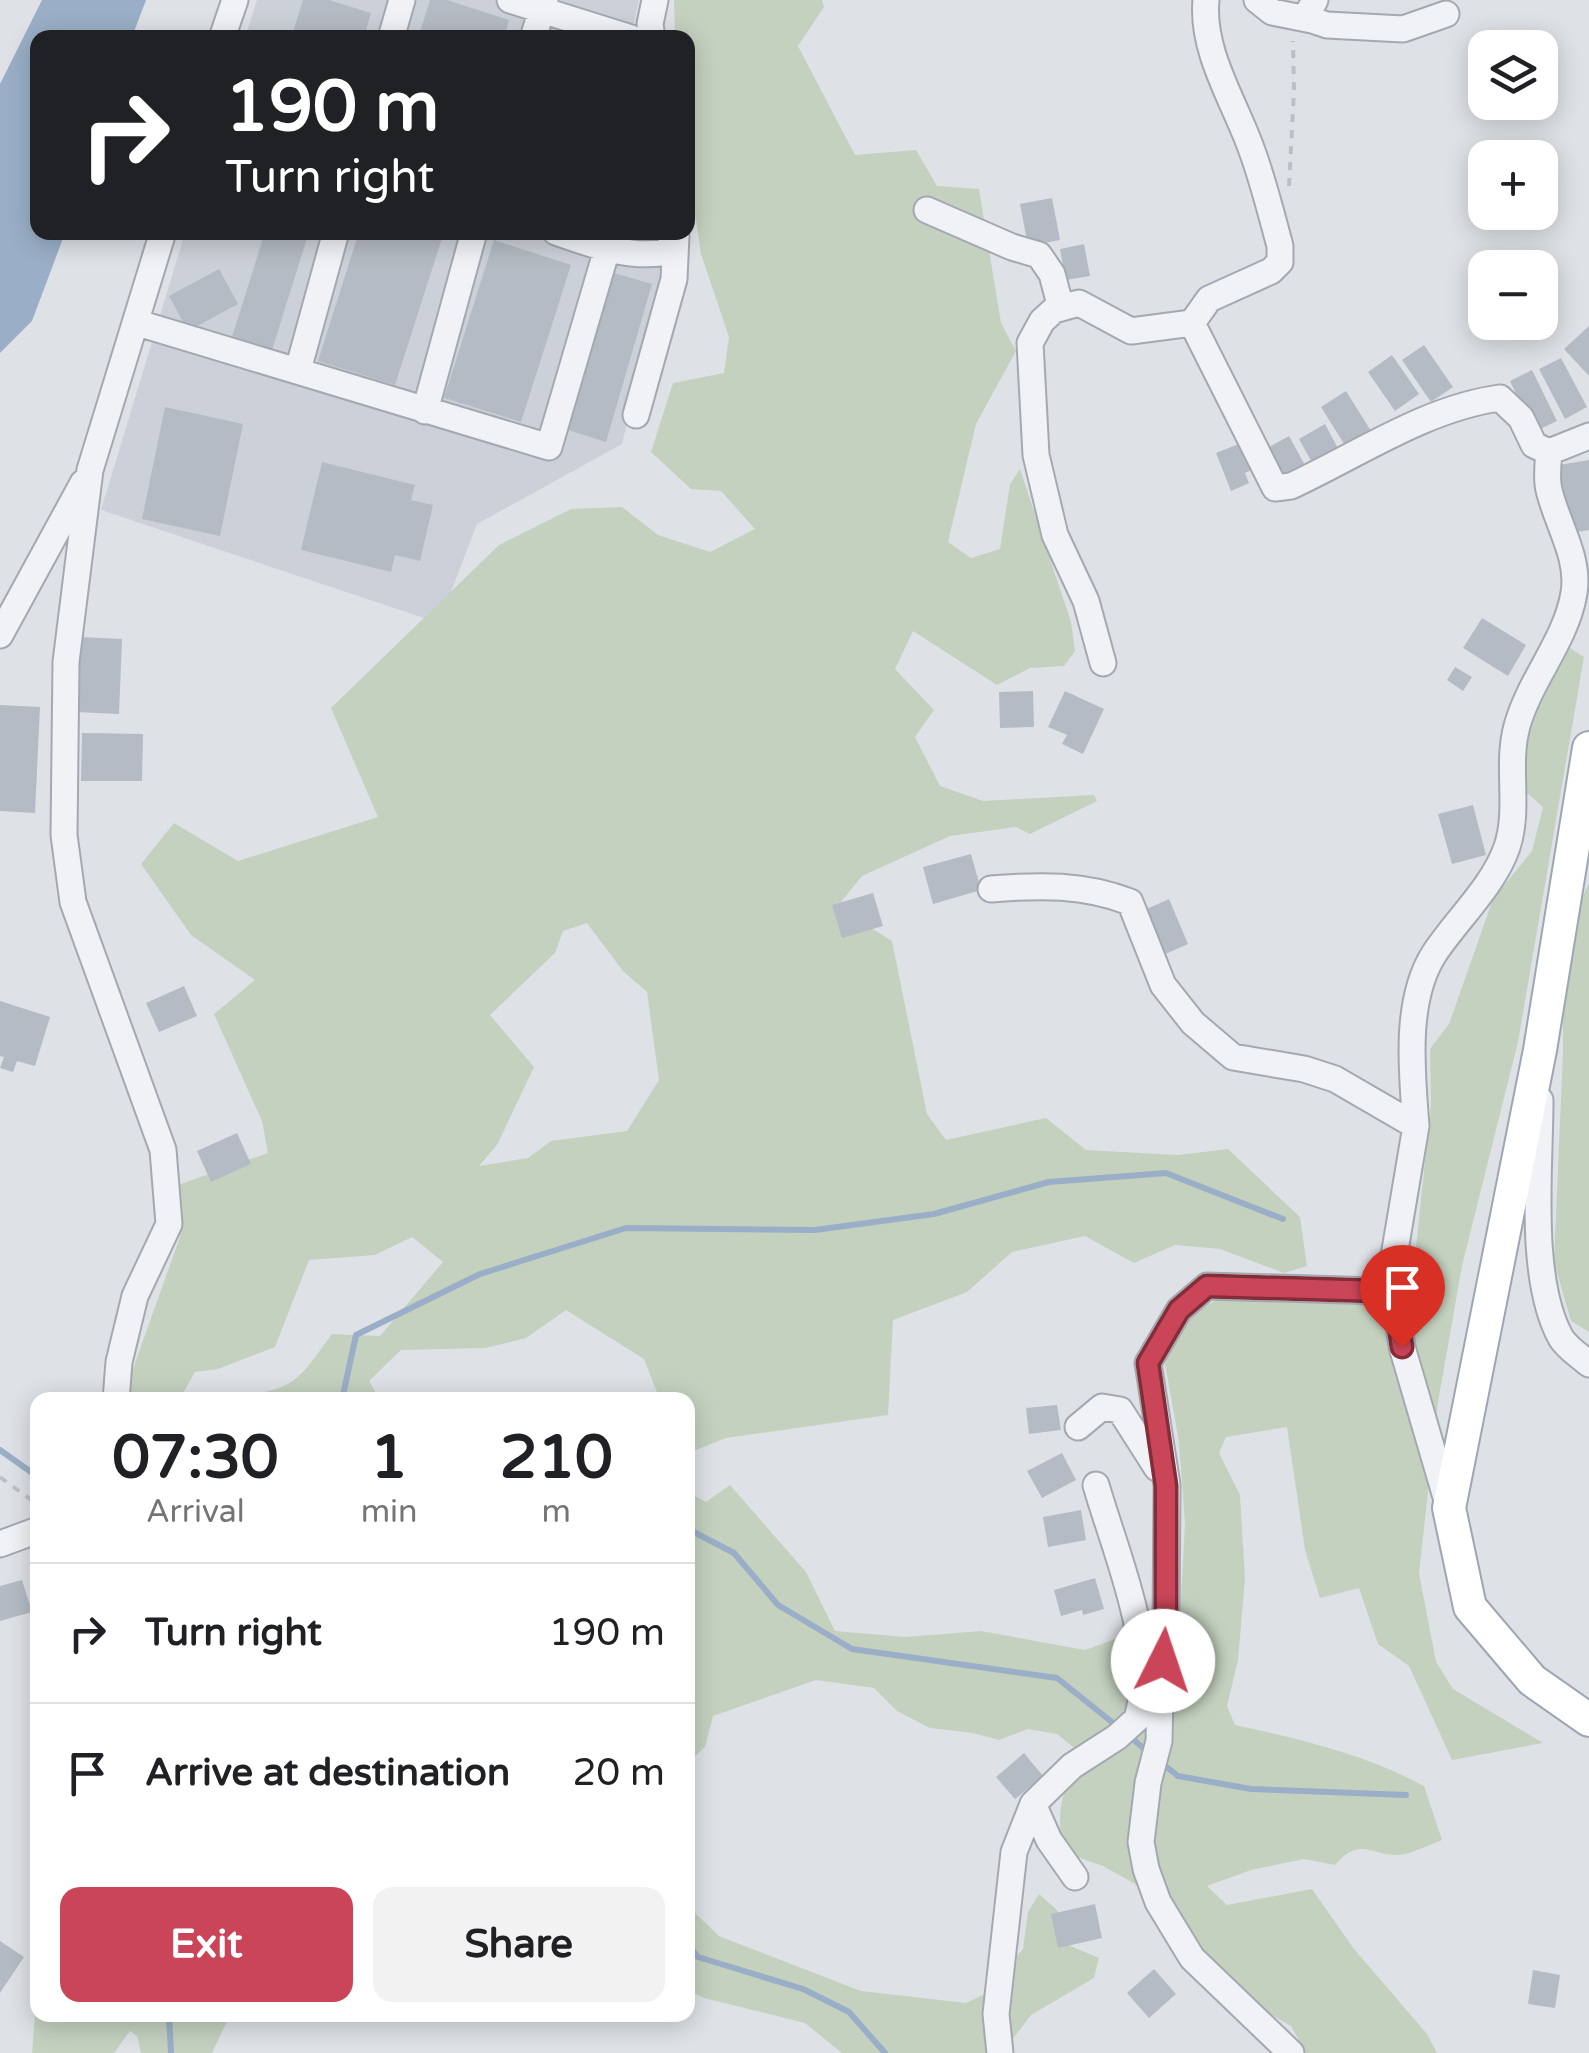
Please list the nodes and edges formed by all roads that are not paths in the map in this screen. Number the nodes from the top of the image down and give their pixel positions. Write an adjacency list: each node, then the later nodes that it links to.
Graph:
1 (235, 0): 10 (street)
2 (402, 0): 11 (street)
3 (510, 0): 7 (street)
4 (655, 0): 14 (street)
5 (1206, 0): 25 (street)
6 (1257, 0): 8 (street)
7 (543, 5): 12 (street); 13 (street)
8 (1306, 12): 9 (street)
9 (1446, 14)
10 (225, 30)
11 (393, 30)
12 (536, 30)
13 (610, 30)
14 (651, 30)
15 (927, 210): 23 (street)
16 (162, 240): 24 (street)
17 (334, 240): 26 (street)
18 (472, 240): 27 (street)
19 (580, 240): 22 (street)
20 (673, 240): 22 (street)
21 (676, 240): 28 (street)
22 (607, 249): 27 (street)
23 (1061, 308): 25 (street); 33 (street)
24 (138, 323): 26 (street); 31 (street)
25 (1192, 323): 30 (street)
26 (298, 370): 27 (street)
27 (425, 411)
28 (636, 415)
29 (1589, 436): 30 (street)
30 (1548, 452): 37 (street)
31 (90, 470): 32 (street); 40 (street)
32 (0, 635)
33 (1103, 664)
34 (1589, 748): 36 (main road)
35 (992, 889): 37 (street)
36 (1540, 1050): 39 (street); 44 (main road)
37 (1416, 1126): 38 (street)
38 (1396, 1307): 43 (street); 44 (street)
39 (1589, 1364)
40 (117, 1392)
41 (1078, 1427): 43 (street)
42 (1096, 1485): 48 (street)
43 (1166, 1486): 47 (street)
44 (1449, 1508): 49 (main road)
45 (30, 1533): 46 (street)
46 (0, 1544)
47 (1160, 1698): 48 (street); 53 (street)
48 (1137, 1718): 50 (street)
49 (1589, 1720)
50 (1034, 1804): 51 (street); 52 (street)
51 (1076, 1877)
52 (1000, 2053)
53 (1292, 2053)

